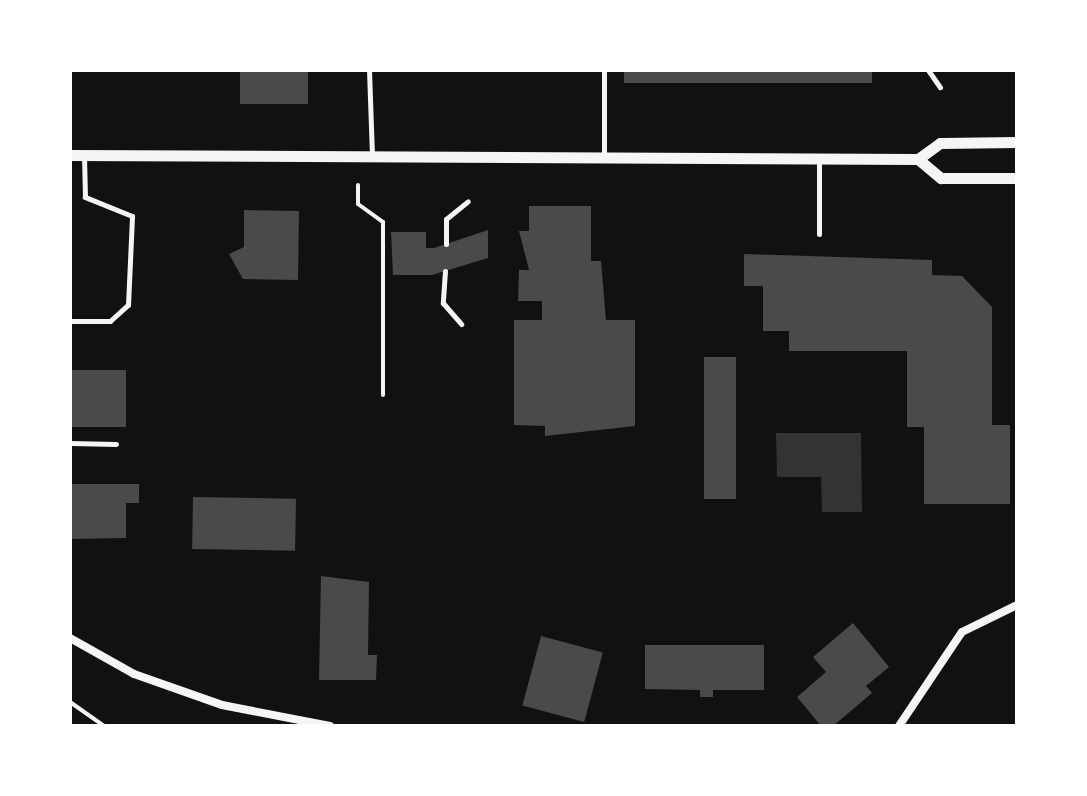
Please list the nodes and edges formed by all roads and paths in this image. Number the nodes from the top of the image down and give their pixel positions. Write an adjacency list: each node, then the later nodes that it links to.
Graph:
1 (369, 70): 8 (lane)
2 (604, 70): 9 (lane)
3 (928, 70): 4 (lane)
4 (940, 87)
5 (1017, 142): 11 (street)
6 (70, 155): 7 (street)
7 (84, 155): 8 (street); 18 (lane)
8 (372, 155): 9 (street)
9 (604, 156): 10 (street)
10 (819, 158): 11 (street); 15 (lane)
11 (918, 159): 12 (street)
12 (1017, 178)
13 (358, 185): 20 (path)
14 (468, 201): 16 (lane)
15 (819, 234)
16 (446, 244)
17 (445, 271): 19 (lane)
18 (70, 321)
19 (461, 324)
20 (383, 395)
21 (70, 443): 22 (lane)
22 (116, 444)
23 (1017, 605): 28 (street)
24 (70, 638): 27 (street)
25 (70, 702): 26 (path)
26 (104, 726)
27 (330, 726)
28 (899, 726)

